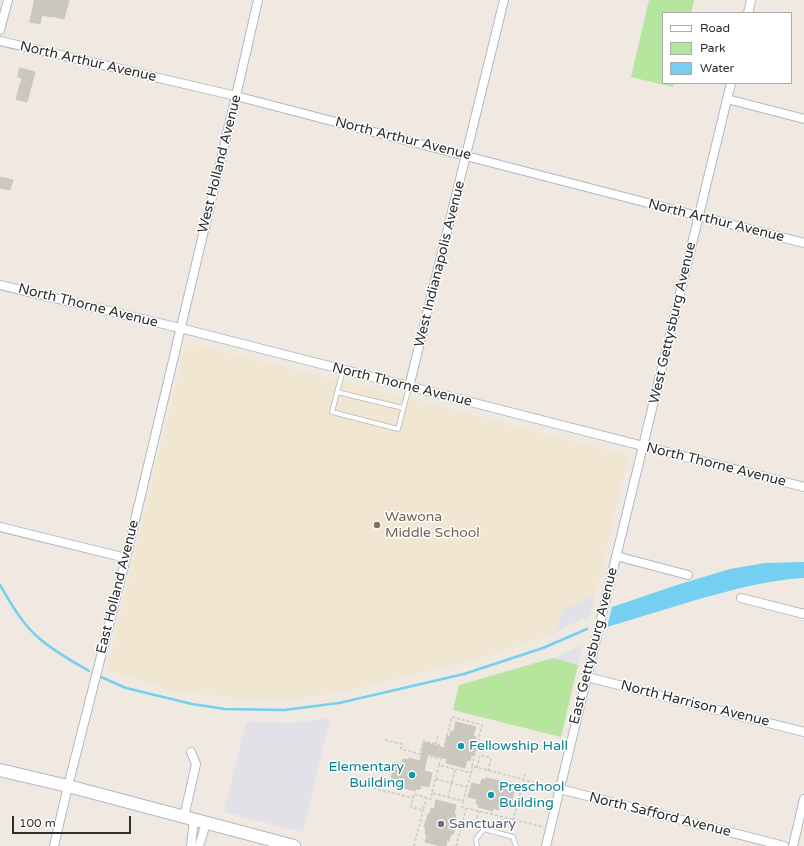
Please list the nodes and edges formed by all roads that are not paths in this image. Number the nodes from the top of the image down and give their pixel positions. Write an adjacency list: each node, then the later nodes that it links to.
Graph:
1 (8, 0): 6 (street)
2 (258, 0): 9 (street, West Holland Avenue)
3 (504, 0): 12 (street, West Indianapolis Avenue)
4 (751, 0): 5 (street)
5 (748, 12)
6 (0, 30)
7 (0, 41): 9 (street, North Arthur Avenue)
8 (731, 84): 10 (street, West Gettysburg Avenue)
9 (236, 96): 12 (street, North Arthur Avenue); 16 (street, West Holland Avenue)
10 (727, 99): 11 (street); 13 (street, West Gettysburg Avenue)
11 (804, 119)
12 (466, 156): 13 (street, North Arthur Avenue); 18 (street, West Indianapolis Avenue)
13 (698, 216): 14 (street, North Arthur Avenue); 21 (street, West Gettysburg Avenue)
14 (804, 243)
15 (0, 285): 16 (street, North Thorne Avenue)
16 (180, 328): 17 (street, North Thorne Avenue); 25 (street, East Holland Avenue)
17 (343, 370): 18 (street, North Thorne Avenue); 19 (lane)
18 (409, 387): 20 (lane); 21 (street, North Thorne Avenue)
19 (337, 392): 20 (lane); 20 (lane)
20 (403, 408)
21 (643, 446): 22 (street, North Thorne Avenue); 24 (street, East Gettysburg Avenue)
22 (804, 487)
23 (0, 527): 25 (street)
24 (616, 556): 26 (street); 29 (street, East Gettysburg Avenue)
25 (126, 558): 33 (street, East Holland Avenue)
26 (688, 575)
27 (741, 598): 28 (street)
28 (804, 614)
29 (587, 677): 30 (street, North Harrison Avenue); 34 (street, East Gettysburg Avenue)
30 (804, 732)
31 (191, 752): 36 (street)
32 (0, 770): 33 (main road)
33 (68, 786): 36 (main road); 38 (street, East Holland Avenue)
34 (560, 789): 44 (street, East Gettysburg Avenue); 45 (street, North Safford Avenue)
35 (804, 799): 46 (street)
36 (189, 818): 37 (main road); 39 (street)
37 (206, 823): 40 (street); 41 (main road)
38 (54, 846)
39 (191, 846)
40 (199, 846)
41 (294, 846)
42 (477, 846): 43 (lane)
43 (516, 846)
44 (546, 846)
45 (784, 846)
46 (793, 846)

